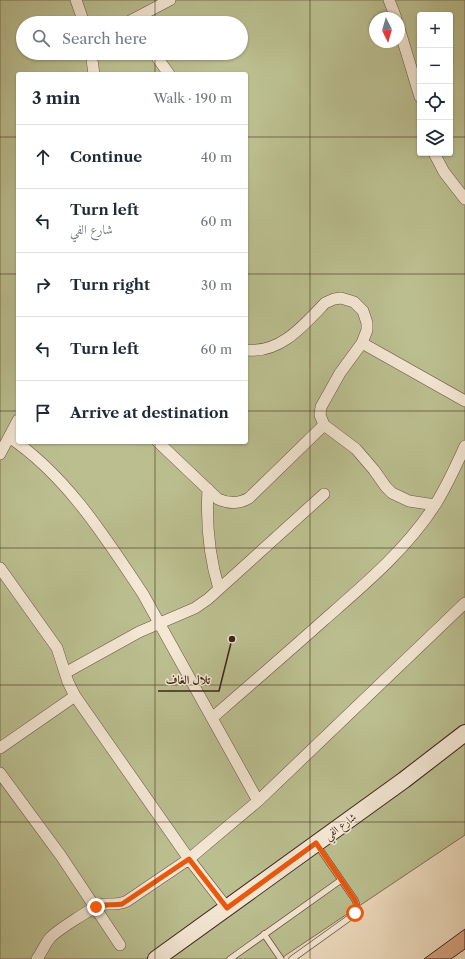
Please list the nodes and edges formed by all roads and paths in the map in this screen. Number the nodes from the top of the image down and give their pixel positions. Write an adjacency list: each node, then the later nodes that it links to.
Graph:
1 (76, 0): 5 (street)
2 (170, 0): 6 (street)
3 (389, 0): 4 (street)
4 (394, 12)
5 (82, 16)
6 (142, 16)
7 (405, 48): 12 (street)
8 (92, 60): 10 (street)
9 (159, 60): 11 (street)
10 (94, 72)
11 (167, 72)
12 (417, 88)
13 (436, 156): 14 (street)
14 (465, 199)
15 (362, 343): 16 (street); 17 (street); 19 (street)
16 (248, 350)
17 (465, 401)
18 (16, 424): 20 (street)
19 (324, 425): 26 (street); 28 (street)
20 (9, 437): 21 (street); 25 (street)
21 (16, 442)
22 (18, 444): 32 (street)
23 (160, 444): 26 (street)
24 (465, 446): 28 (street)
25 (0, 454)
26 (208, 489): 30 (street)
27 (324, 494): 30 (street)
28 (435, 505): 35 (street)
29 (0, 568): 33 (street)
30 (219, 588): 32 (street)
31 (465, 603): 39 (street)
32 (160, 623): 33 (street); 35 (street)
33 (65, 673): 34 (street)
34 (75, 696): 37 (street); 41 (street)
35 (212, 718): 39 (street)
36 (465, 733): 40 (street, شارع الفي)
37 (0, 748)
38 (0, 773): 43 (street)
39 (258, 801): 41 (street)
40 (316, 843): 42 (lane); 44 (street, شارع الفي)
41 (189, 859): 43 (street); 44 (street)
42 (341, 880): 45 (lane); 51 (lane)
43 (96, 907): 46 (street); 47 (street)
44 (227, 908): 48 (street, شارع الفي)
45 (264, 934): 49 (lane); 50 (lane)
46 (120, 945)
47 (37, 959)
48 (156, 959)
49 (230, 959)
50 (281, 959)
51 (292, 959)

